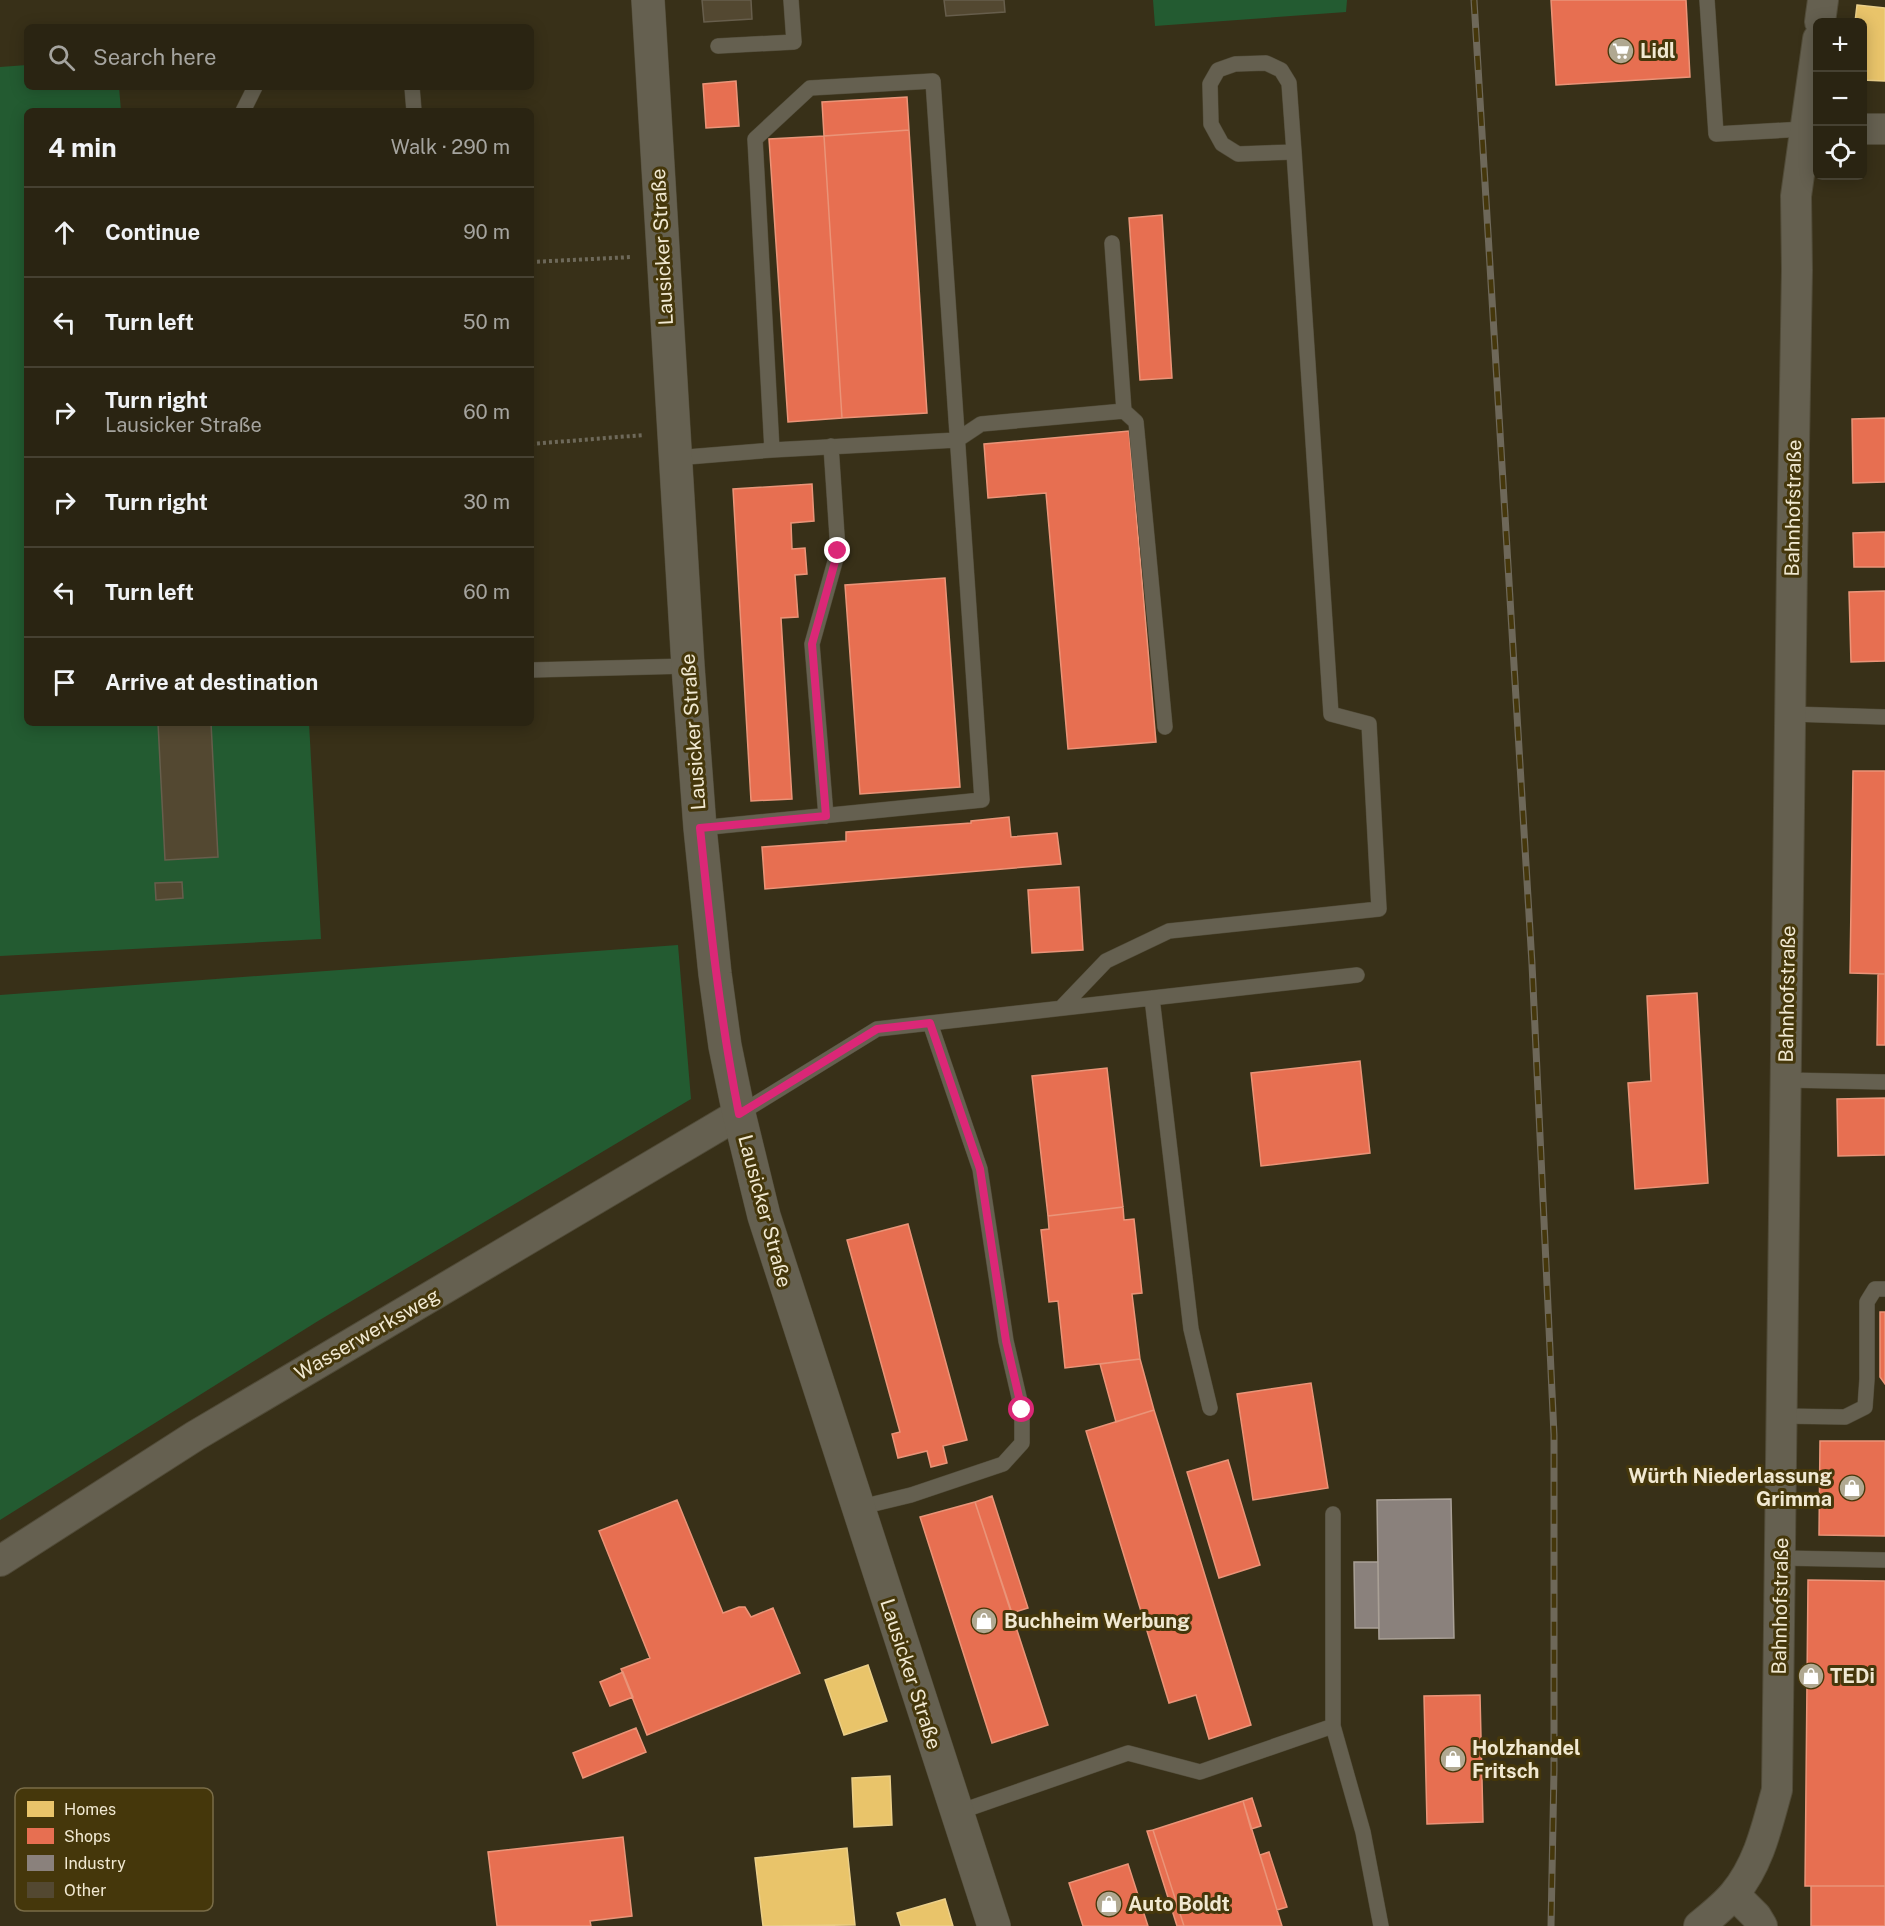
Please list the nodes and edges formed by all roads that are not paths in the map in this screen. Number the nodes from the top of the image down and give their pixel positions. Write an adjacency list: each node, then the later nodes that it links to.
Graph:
1 (648, 0): 19 (main road, Lausicker Straße)
2 (791, 0): 6 (lane)
3 (1707, 0): 12 (lane)
4 (1823, 0): 5 (street)
5 (1821, 18)
6 (718, 46)
7 (1815, 72): 12 (street, Bahnhofstraße)
8 (254, 90): 10 (lane)
9 (412, 90): 11 (lane)
10 (244, 108)
11 (414, 108)
12 (1811, 129): 24 (street, Bahnhofstraße)
13 (1867, 129): 14 (street)
14 (1885, 129)
15 (1294, 152): 15 (lane); 31 (lane)
16 (1112, 243): 17 (lane)
17 (1124, 411): 18 (lane); 26 (lane)
18 (957, 440): 20 (lane); 21 (lane); 27 (lane)
19 (674, 445): 21 (lane); 22 (main road, Lausicker Straße)
20 (831, 446): 21 (lane); 27 (lane)
21 (772, 450)
22 (688, 666): 23 (lane); 28 (main road, Lausicker Straße)
23 (534, 670)
24 (1791, 714): 25 (lane); 33 (street, Bahnhofstraße)
25 (1885, 717)
26 (1165, 727)
27 (826, 816): 28 (lane)
28 (700, 828): 35 (main road, Lausicker Straße)
29 (1357, 975): 30 (lane)
30 (1152, 998): 31 (lane); 37 (lane)
31 (1061, 1008): 32 (lane)
32 (930, 1023): 35 (lane); 39 (lane)
33 (1786, 1080): 34 (lane); 38 (street, Bahnhofstraße)
34 (1885, 1082)
35 (739, 1114): 39 (main road, Lausicker Straße); 43 (street, Wasserwerksweg)
36 (1885, 1289): 38 (lane)
37 (1210, 1408)
38 (1781, 1416): 41 (street, Bahnhofstraße)
39 (857, 1508): 45 (main road, Lausicker Straße)
40 (1333, 1514): 44 (lane)
41 (1781, 1558): 42 (lane); 46 (street, Bahnhofstraße)
42 (1885, 1560)
43 (0, 1561)
44 (1333, 1726): 45 (lane); 48 (lane)
45 (956, 1813): 47 (main road, Lausicker Straße)
46 (1734, 1894): 49 (street, Bahnhofstraße); 50 (street)
47 (994, 1926)
48 (1381, 1926)
49 (1699, 1926)
50 (1762, 1926)

